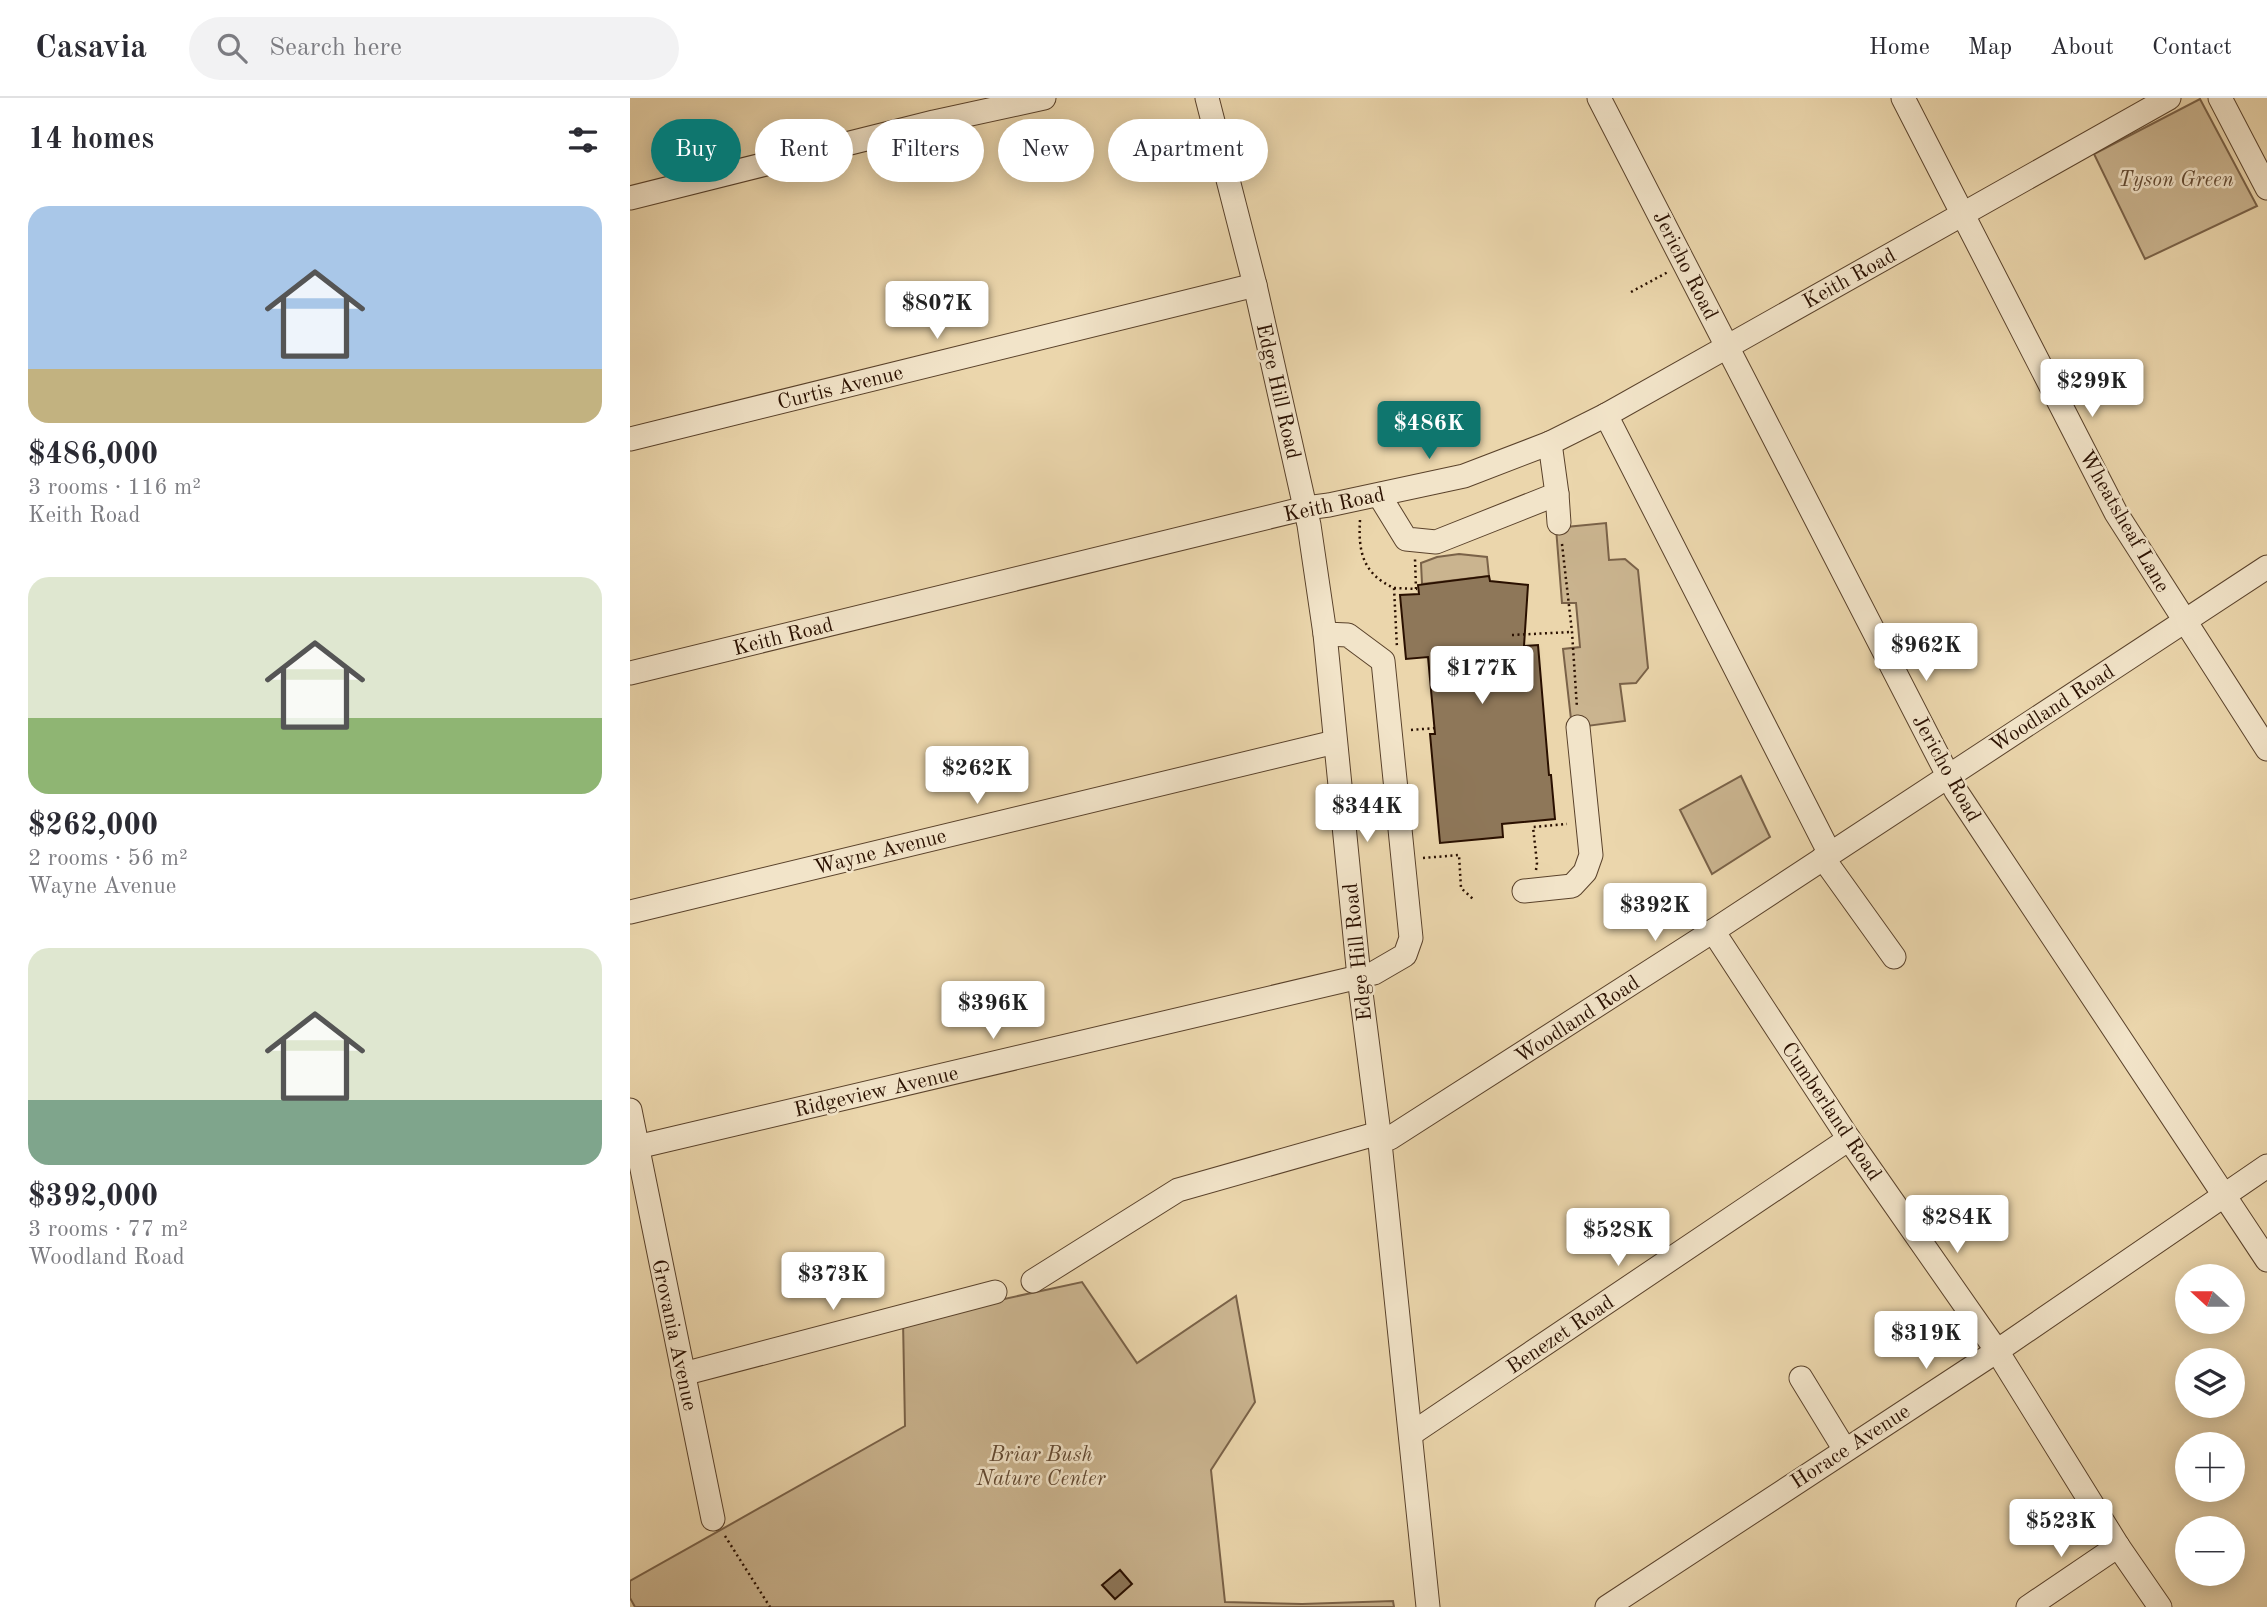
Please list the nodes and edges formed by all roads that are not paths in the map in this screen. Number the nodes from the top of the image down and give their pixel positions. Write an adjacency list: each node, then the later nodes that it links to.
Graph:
1 (1044, 98): 8 (street)
2 (1207, 98): 10 (street, Edge Hill Road)
3 (1600, 98): 11 (street, Jericho Road)
4 (1903, 98): 9 (street, Wheatsheaf Lane)
5 (2169, 98): 9 (street, Keith Road)
6 (2220, 98): 7 (street)
7 (2267, 188)
8 (630, 198)
9 (1963, 214): 11 (street, Keith Road); 20 (street, Wheatsheaf Lane)
10 (1255, 285): 13 (street, Curtis Avenue); 17 (street, Edge Hill Road)
11 (1727, 345): 12 (street, Keith Road); 26 (street, Jericho Road)
12 (1606, 415): 14 (street, Keith Road); 27 (street)
13 (630, 439)
14 (1550, 443): 15 (street); 16 (street, Keith Road)
15 (1556, 494): 16 (street); 18 (street)
16 (1379, 495): 17 (street, Keith Road)
17 (1306, 508): 21 (street, Edge Hill Road); 22 (street, Keith Road)
18 (1559, 523)
19 (2267, 567): 20 (street, Woodland Road)
20 (2184, 621): 25 (street, Wheatsheaf Lane); 26 (street, Woodland Road)
21 (1325, 634): 24 (street, Edge Hill Road); 32 (street, Ridgeview Avenue)
22 (630, 673)
23 (1578, 727): 28 (street)
24 (1335, 742): 29 (street, Wayne Avenue); 32 (street, Edge Hill Road)
25 (2267, 749)
26 (1948, 776): 27 (street, Woodland Road); 38 (street, Jericho Road)
27 (1827, 856): 30 (street, Woodland Road); 31 (street)
28 (1530, 881)
29 (630, 912)
30 (1713, 931): 34 (street, Woodland Road); 35 (street, Cumberland Road)
31 (1894, 957)
32 (1359, 977): 34 (street, Edge Hill Road); 36 (street, Ridgeview Avenue)
33 (630, 1110): 36 (street, Grovania Avenue)
34 (1379, 1133): 40 (street, Woodland Road); 45 (street, Edge Hill Road)
35 (1849, 1139): 42 (street, Cumberland Road); 45 (street, Benezet Road)
36 (637, 1147): 43 (street, Grovania Avenue)
37 (2267, 1166): 38 (street, Horace Avenue)
38 (2224, 1195): 39 (street, Jericho Road); 42 (street, Horace Avenue)
39 (2267, 1260)
40 (1033, 1280)
41 (995, 1292): 43 (street)
42 (1997, 1351): 46 (street, Horace Avenue); 48 (street, Cumberland Road)
43 (683, 1374): 47 (street, Grovania Avenue)
44 (1801, 1378): 46 (street)
45 (1411, 1434): 49 (street, Edge Hill Road)
46 (1845, 1450): 50 (street, Horace Avenue)
47 (713, 1519)
48 (2118, 1546): 51 (street); 52 (street, Cumberland Road)
49 (1428, 1607)
50 (1607, 1607)
51 (2028, 1607)
52 (2160, 1607)

